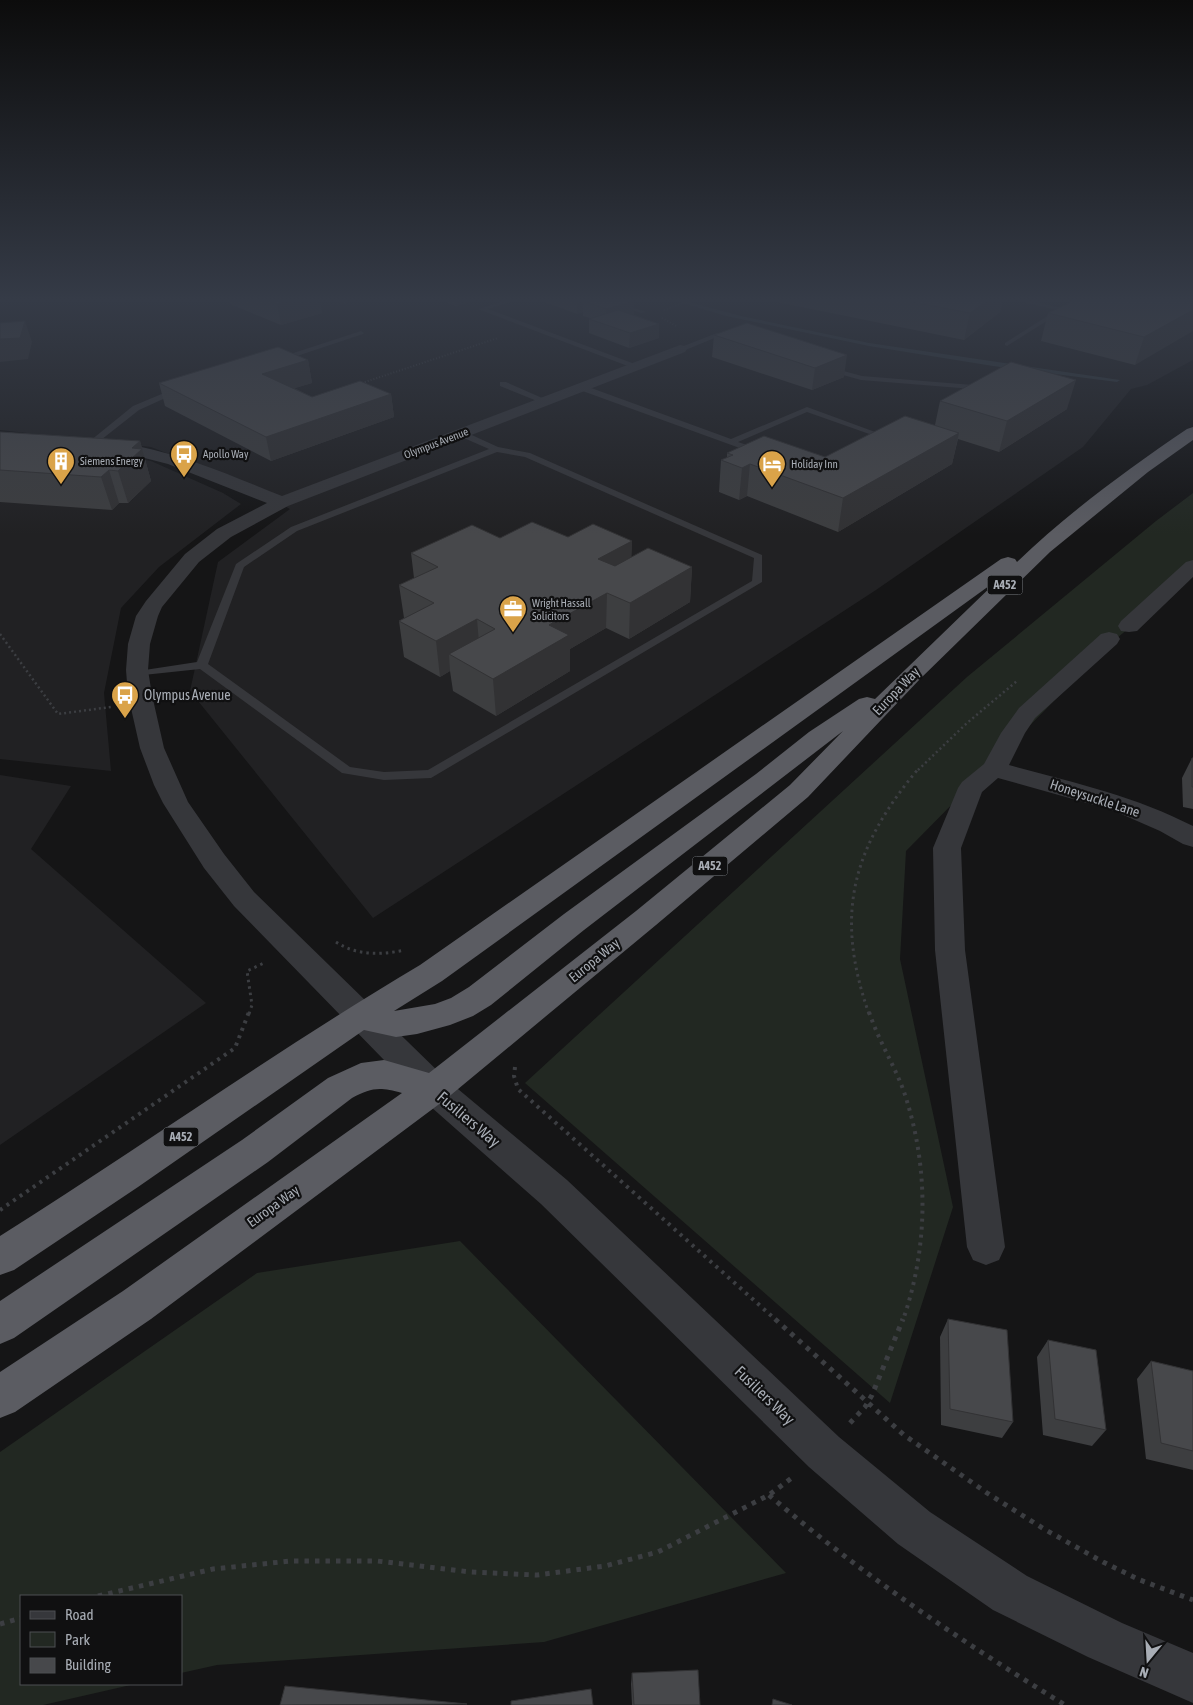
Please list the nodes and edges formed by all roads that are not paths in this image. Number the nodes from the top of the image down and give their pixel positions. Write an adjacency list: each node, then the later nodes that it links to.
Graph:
1 (608, 377): 4 (street, Olympus Avenue)
2 (857, 377): 6 (lane)
3 (503, 384): 7 (lane)
4 (580, 387): 7 (street, Olympus Avenue); 10 (lane)
5 (186, 388): 13 (lane)
6 (997, 389)
7 (545, 401): 9 (street, Olympus Avenue)
8 (1193, 432): 16 (highway, Europa Way / A452)
9 (460, 434): 14 (lane); 17 (street, Olympus Avenue)
10 (731, 442): 12 (lane); 15 (lane)
11 (71, 444): 13 (street)
12 (867, 444)
13 (89, 445): 17 (street)
14 (496, 449): 21 (lane); 21 (lane)
15 (768, 455)
16 (1143, 467): 22 (highway, Europa Way / A452); 26 (highway, Europa Way / A452)
17 (282, 502): 23 (street, Olympus Avenue)
18 (1193, 566): 19 (street)
19 (1129, 626)
20 (1109, 639): 24 (street)
21 (202, 665): 23 (lane)
22 (912, 674): 26 (highway); 28 (highway, Europa Way / A452)
23 (140, 688): 26 (street, Olympus Avenue)
24 (994, 769): 25 (street, Honeysuckle Lane); 29 (street)
25 (1193, 838)
26 (360, 1016): 27 (street, Olympus Avenue); 30 (highway, Europa Way / A452)
27 (386, 1044): 28 (street, Fusiliers Way)
28 (434, 1089): 31 (highway); 32 (highway, Europa Way / A452); 33 (street, Fusiliers Way)
29 (986, 1247)
30 (0, 1257)
31 (0, 1324)
32 (0, 1397)
33 (1193, 1678)

